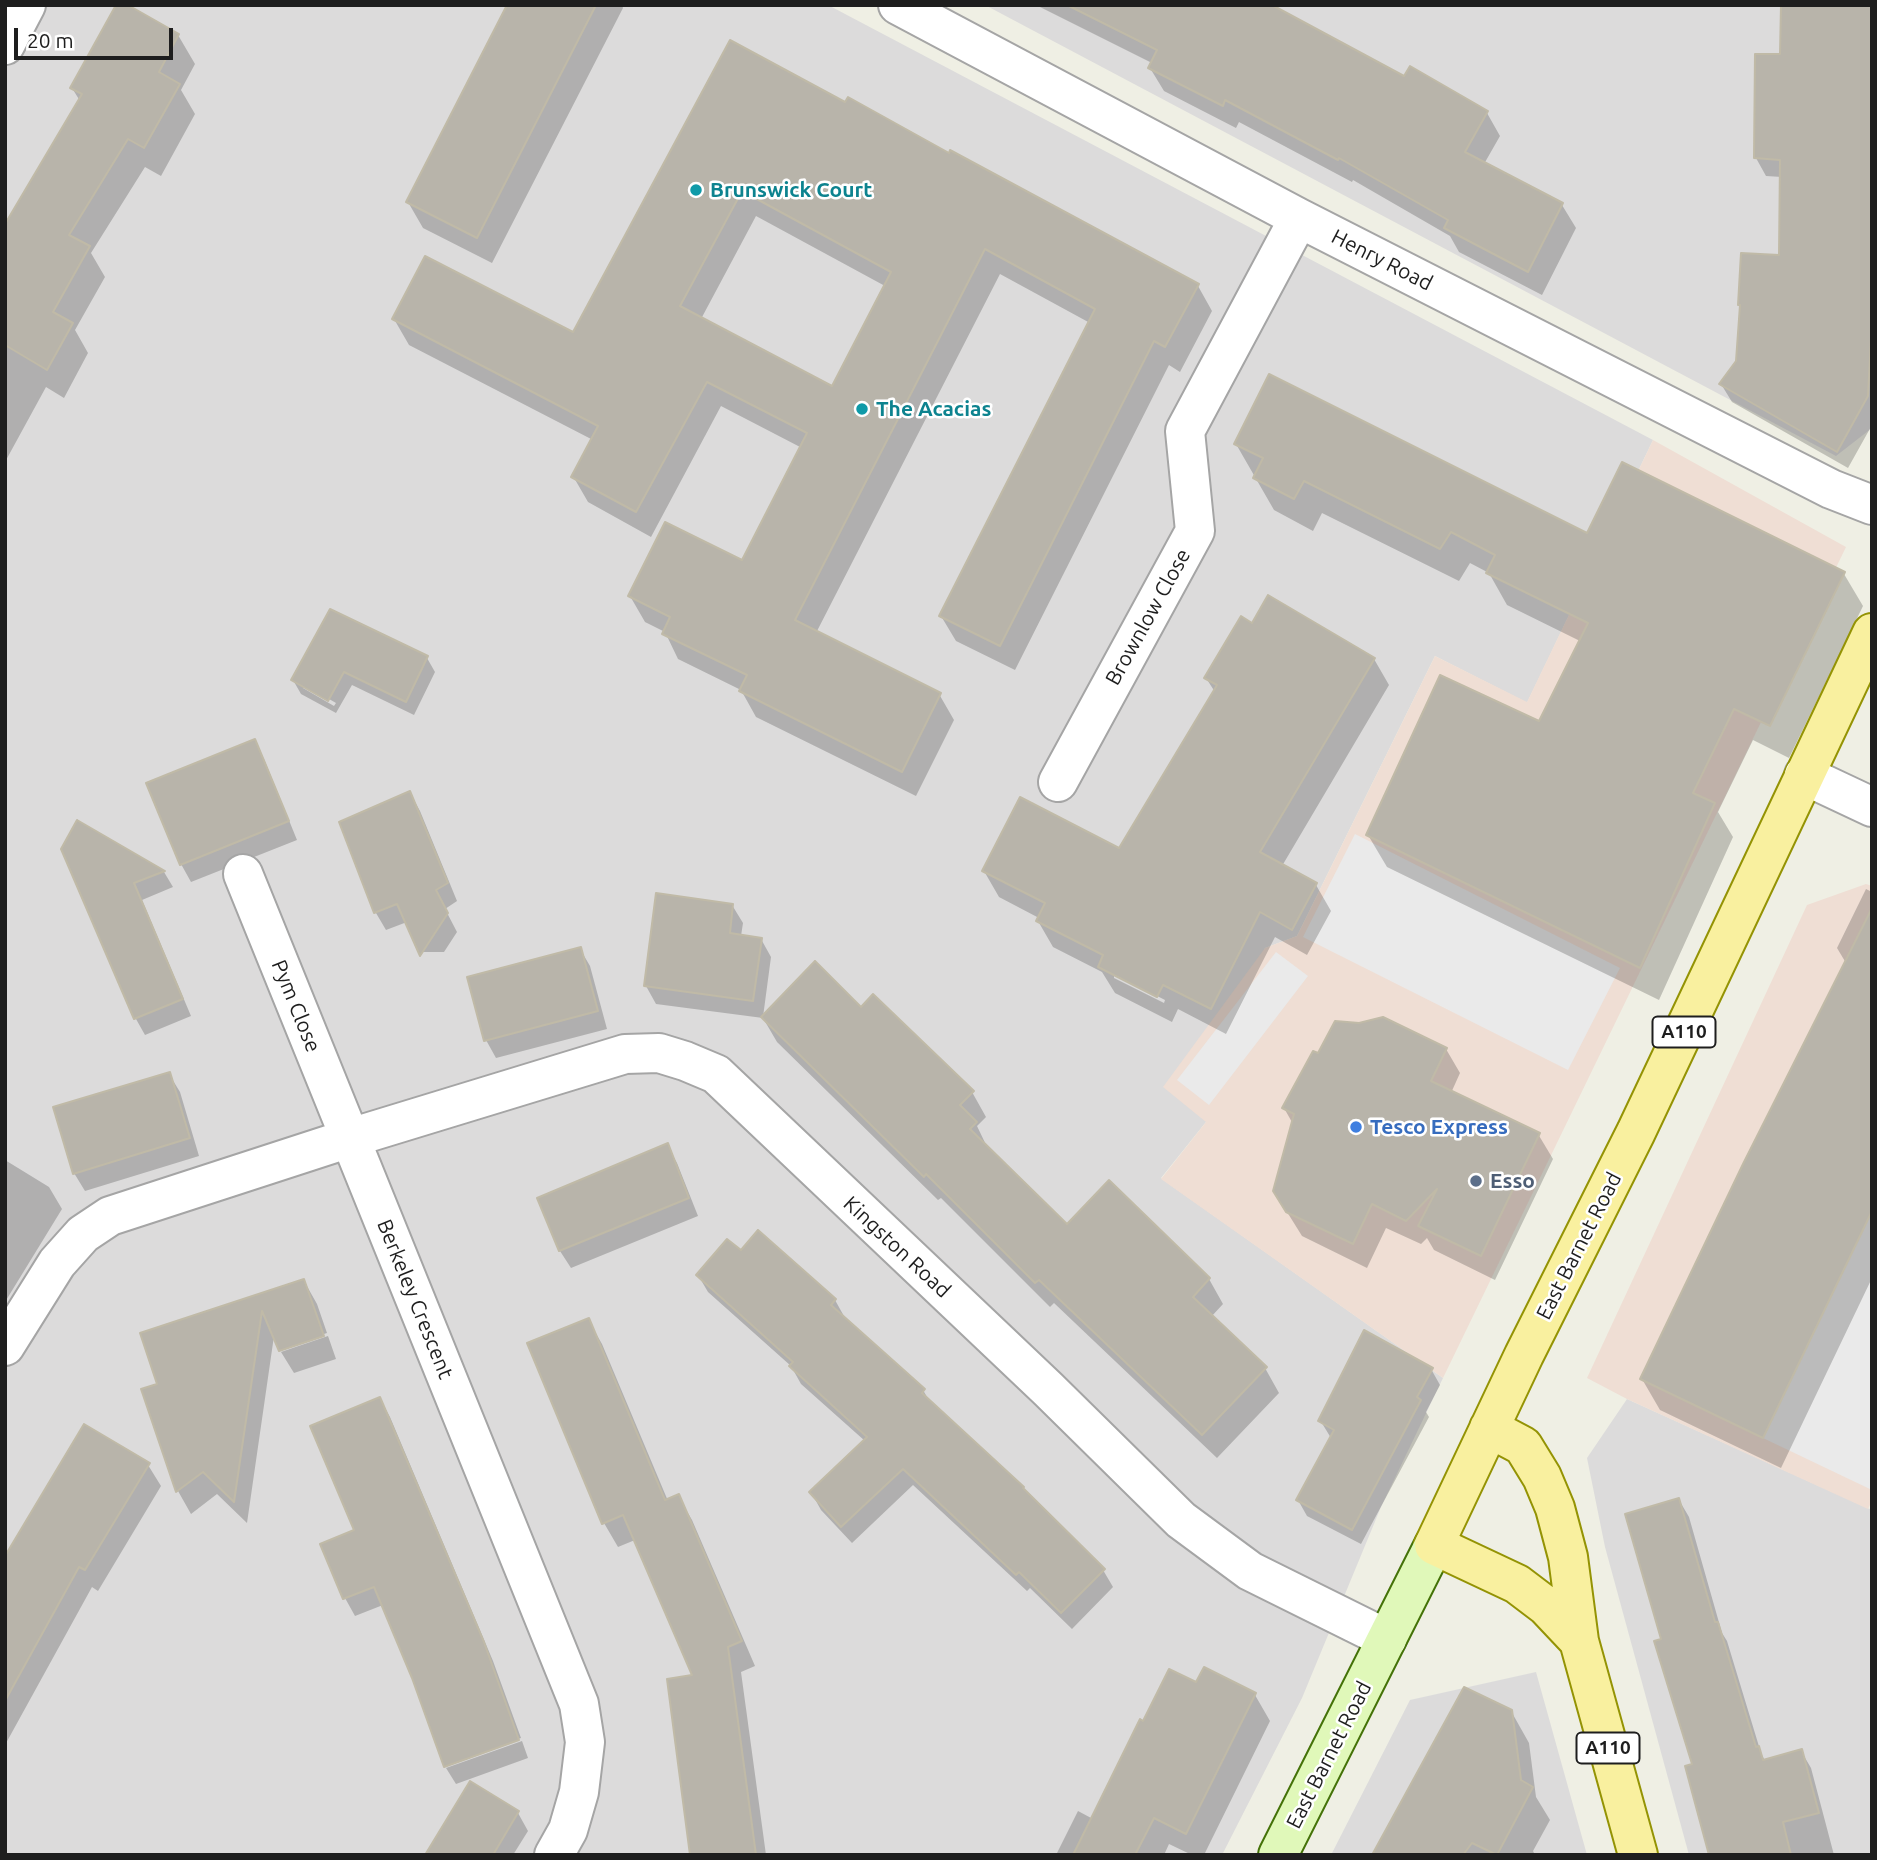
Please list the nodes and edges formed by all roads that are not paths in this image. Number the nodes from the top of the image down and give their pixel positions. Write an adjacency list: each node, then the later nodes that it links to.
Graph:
1 (26, 5): 3 (street)
2 (898, 5): 4 (street, Henry Road)
3 (5, 46)
4 (1299, 218): 5 (street, Henry Road); 8 (street, Brownlow Close)
5 (1872, 505)
6 (1872, 633): 7 (main road, East Barnet Road / A110)
7 (1804, 775): 9 (street); 13 (main road, East Barnet Road / A110)
8 (1058, 782)
9 (1872, 807)
10 (243, 874): 11 (street, Pym Close)
11 (350, 1138): 12 (street); 15 (street, Kingston Road); 17 (street, Berkeley Crescent)
12 (5, 1346)
13 (1489, 1428): 14 (main road, East Barnet Road / A110); 16 (main road, A110)
14 (1434, 1545): 15 (street, East Barnet Road); 16 (main road, A110)
15 (1387, 1639): 18 (street, East Barnet Road)
16 (1579, 1641): 19 (main road, A110)
17 (554, 1855)
18 (1278, 1855)
19 (1638, 1855)

